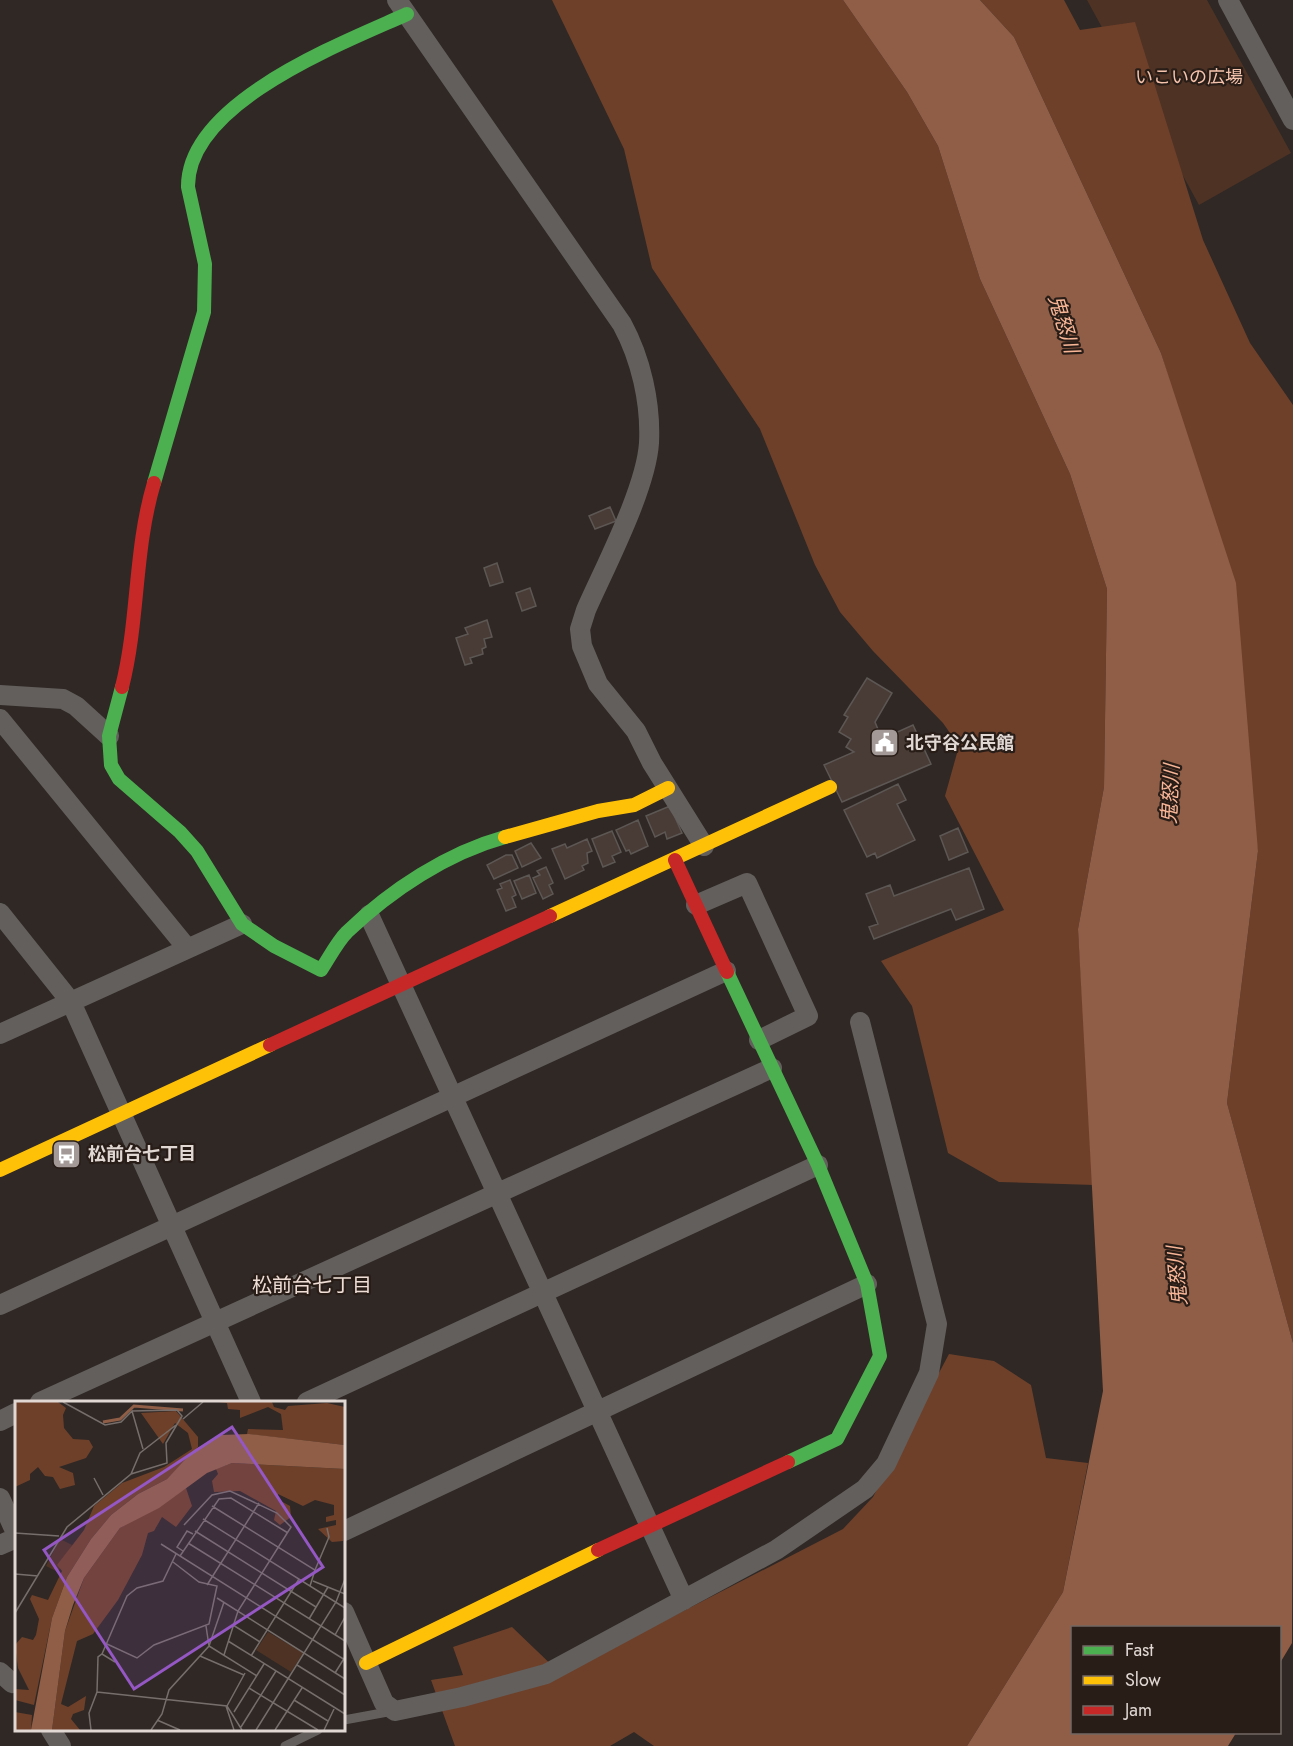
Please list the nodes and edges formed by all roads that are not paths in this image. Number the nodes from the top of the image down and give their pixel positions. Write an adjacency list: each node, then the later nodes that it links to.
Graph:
1 (1228, 0): 3 (street)
2 (402, 7): 6 (street); 7 (street)
3 (1293, 120)
4 (0, 695): 6 (street)
5 (0, 719): 15 (street)
6 (109, 736): 14 (street)
7 (668, 788): 9 (street); 13 (street)
8 (830, 788): 9 (street)
9 (704, 846): 10 (street)
10 (675, 860): 11 (street); 17 (street)
11 (696, 905): 16 (street); 21 (street)
12 (0, 914): 18 (street)
13 (369, 915): 14 (street); 17 (street)
14 (242, 924): 15 (street)
15 (187, 948): 18 (street)
16 (726, 971): 21 (street); 23 (street)
17 (401, 985): 23 (street); 24 (street)
18 (71, 1002): 20 (street); 24 (street)
19 (860, 1022): 45 (street)
20 (0, 1034)
21 (759, 1040): 22 (street)
22 (772, 1068): 25 (street); 27 (street)
23 (453, 1097): 27 (street); 28 (street)
24 (123, 1114): 26 (street); 28 (street)
25 (818, 1165): 29 (street); 30 (street)
26 (0, 1170)
27 (497, 1193): 30 (street); 32 (street)
28 (172, 1226): 31 (street); 32 (street)
29 (867, 1284): 36 (street); 40 (street)
30 (543, 1293): 35 (street); 36 (street)
31 (0, 1305)
32 (215, 1322): 33 (street); 34 (street)
33 (42, 1401)
34 (251, 1401)
35 (309, 1401)
36 (597, 1410): 40 (street); 41 (street)
37 (15, 1414): 38 (street)
38 (0, 1421)
39 (0, 1498): 42 (street)
40 (650, 1526): 45 (street); 47 (street)
41 (345, 1531)
42 (15, 1533)
43 (15, 1536): 44 (street)
44 (0, 1545)
45 (684, 1600): 48 (street)
46 (345, 1614): 47 (street)
47 (366, 1663): 48 (street)
48 (395, 1711): 49 (lane)
49 (345, 1720)
50 (52, 1731): 52 (street)
51 (316, 1731): 53 (lane)
52 (61, 1746)
53 (285, 1746)

